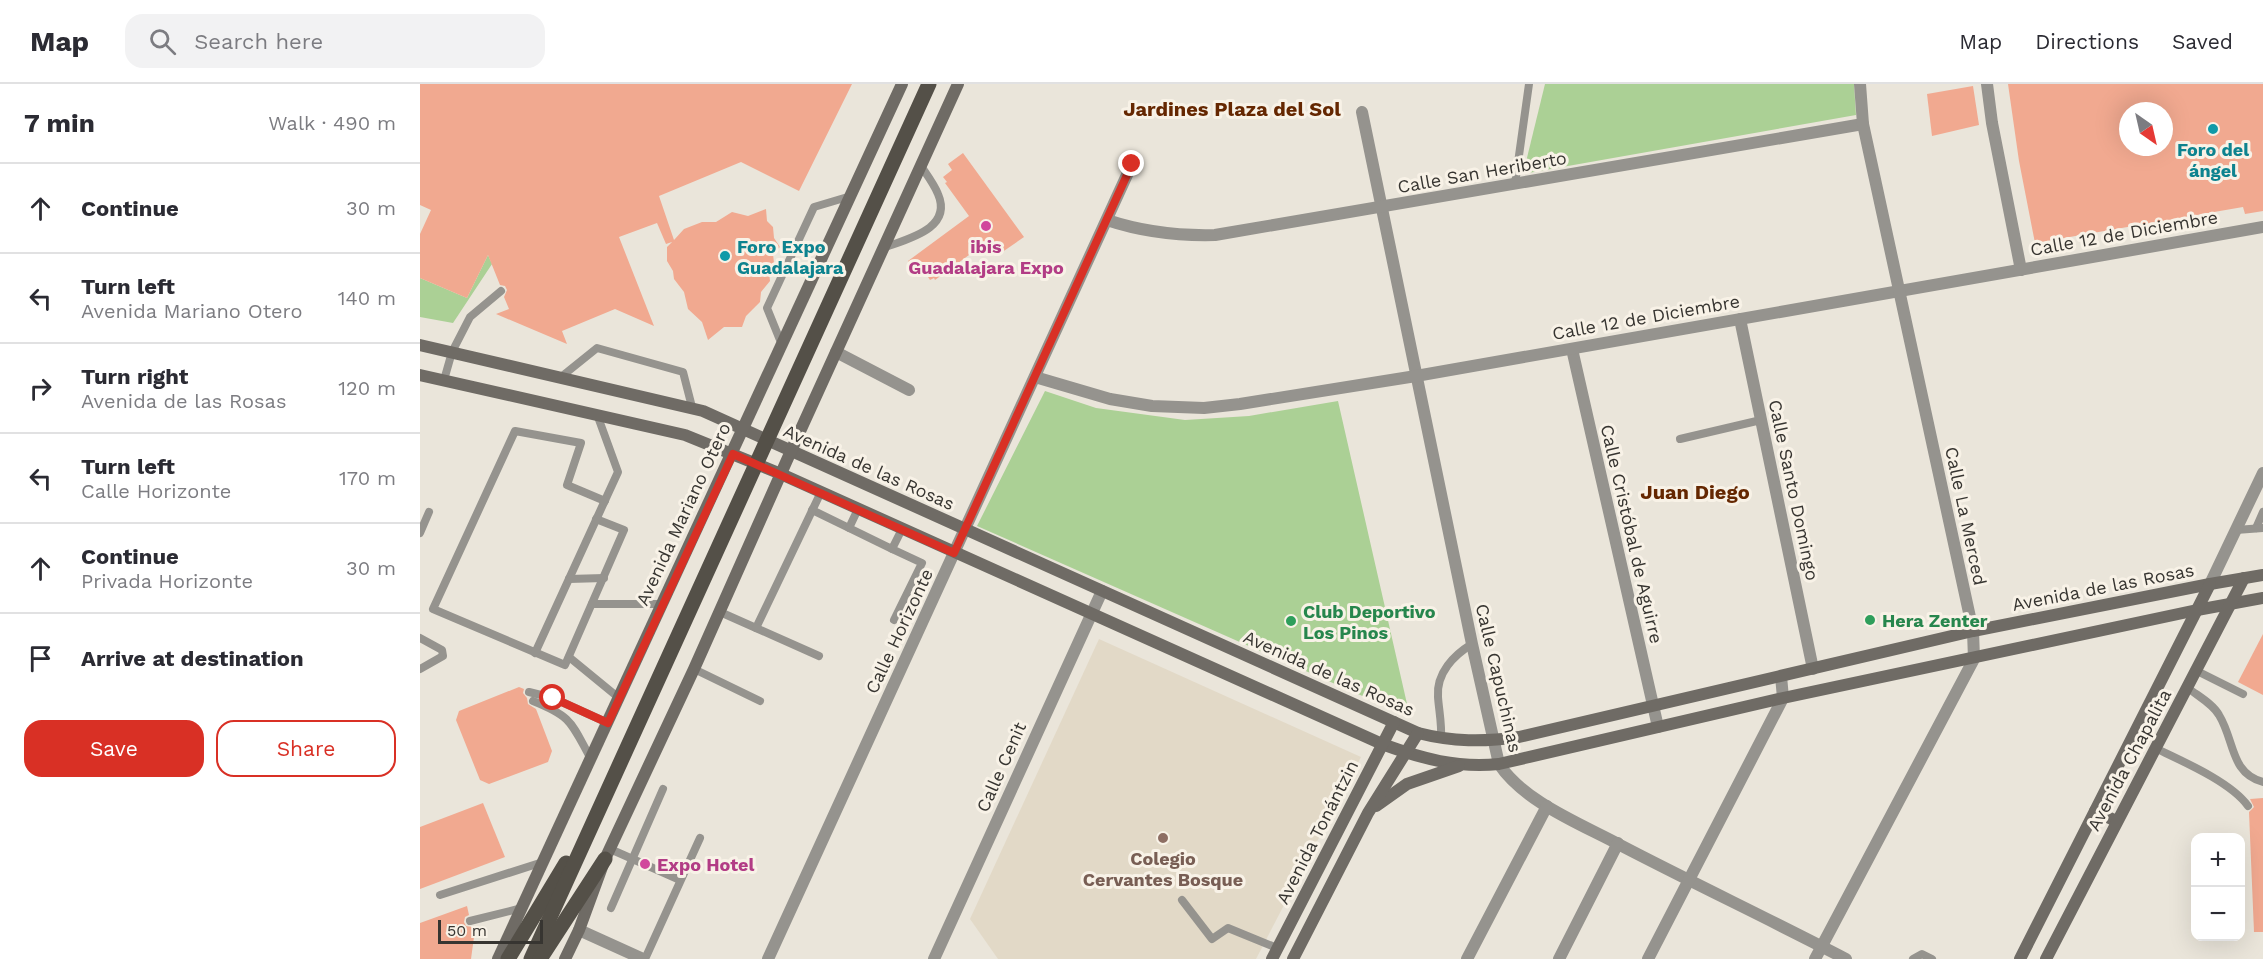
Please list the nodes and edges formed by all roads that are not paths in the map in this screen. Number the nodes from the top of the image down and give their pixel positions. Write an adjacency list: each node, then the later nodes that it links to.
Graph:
1 (902, 84): 12 (street, Avenida Mariano Otero)
2 (929, 84): 37 (main road)
3 (958, 84): 10 (street)
4 (1528, 84): 11 (lane)
5 (1860, 84): 8 (street, Calle La Merced)
6 (1987, 84): 17 (street)
7 (1362, 112): 13 (street, Calle Capuchinas)
8 (1863, 124): 11 (street, Calle San Heriberto); 19 (street, Calle La Merced)
9 (1132, 164): 14 (street, Calle Horizonte)
10 (921, 166): 16 (street); 16 (lane)
11 (1515, 184): 13 (street, Calle San Heriberto)
12 (851, 196): 22 (street, Avenida Mariano Otero); 22 (lane)
13 (1381, 207): 14 (street, Calle San Heriberto); 28 (street, Calle Capuchinas)
14 (1107, 220): 27 (street, Calle Horizonte)
15 (2263, 227): 17 (street, Calle 12 de Diciembre)
16 (883, 248): 25 (street)
17 (2020, 270): 19 (street, Calle 12 de Diciembre)
18 (501, 291): 24 (lane)
19 (1899, 291): 20 (street, Calle 12 de Diciembre); 73 (street, Calle La Merced)
20 (1740, 319): 23 (street, Calle 12 de Diciembre); 34 (street, Calle Santo Domingo)
21 (420, 345): 24 (street, Avenida de las Rosas)
22 (782, 345): 35 (street, Avenida Mariano Otero)
23 (1572, 349): 28 (street, Calle 12 de Diciembre); 92 (street, Calle Cristóbal de Aguirre)
24 (452, 352): 29 (street, Avenida de las Rosas); 30 (lane)
25 (836, 352): 31 (street); 38 (street)
26 (420, 375): 30 (street)
27 (1035, 376): 28 (street, Calle 12 de Diciembre); 53 (street, Calle Horizonte)
28 (1416, 376): 75 (street, Calle Capuchinas)
29 (561, 377): 32 (street, Avenida de las Rosas); 32 (lane)
30 (444, 381): 33 (street)
31 (909, 390)
32 (693, 407): 35 (street, Avenida de las Rosas)
33 (598, 417): 39 (street); 44 (lane)
34 (1761, 420): 36 (lane); 82 (street, Calle Santo Domingo)
35 (744, 430): 37 (street, Avenida de las Rosas); 39 (street, Avenida Mariano Otero)
36 (1680, 439)
37 (767, 440): 38 (street, Avenida de las Rosas); 40 (main road)
38 (791, 451): 42 (street); 53 (street, Avenida de las Rosas)
39 (733, 454): 40 (street); 67 (street, Avenida Mariano Otero)
40 (757, 464): 42 (street); 107 (main road)
41 (2263, 473): 54 (street)
42 (781, 474): 43 (street); 69 (street)
43 (821, 492): 45 (street); 46 (lane)
44 (605, 501): 49 (lane); 76 (lane)
45 (858, 509): 50 (lane); 52 (street)
46 (812, 510): 50 (lane); 72 (lane)
47 (429, 512): 55 (lane)
48 (2263, 512): 51 (lane)
49 (596, 519): 59 (lane); 61 (lane)
50 (849, 528): 56 (lane)
51 (2259, 528): 54 (lane)
52 (902, 529): 56 (lane); 57 (street)
53 (965, 530): 57 (street, Calle Horizonte); 63 (street, Avenida de las Rosas)
54 (2236, 530): 62 (street)
55 (420, 533)
56 (892, 549): 71 (lane)
57 (954, 553): 70 (street); 134 (street, Calle Horizonte)
58 (2263, 575): 60 (street, Avenida de las Rosas)
59 (604, 578): 61 (lane); 66 (lane)
60 (2244, 578): 62 (street, Avenida de las Rosas); 65 (street, Avenida Chapalita)
61 (569, 579): 76 (lane)
62 (2210, 584): 68 (street, Avenida Chapalita); 73 (street, Avenida de las Rosas)
63 (1101, 591): 70 (street, Calle Cenit); 93 (street, Avenida de las Rosas)
64 (2263, 598): 65 (street)
65 (2233, 603): 68 (street); 83 (street, Avenida Chapalita)
66 (592, 604): 67 (lane); 78 (lane)
67 (663, 604): 88 (street, Avenida Mariano Otero)
68 (2197, 610): 79 (street); 110 (street, Avenida Chapalita)
69 (720, 612): 72 (lane); 81 (street)
70 (1090, 614): 99 (street); 135 (street, Calle Cenit)
71 (894, 620)
72 (756, 628): 77 (lane)
73 (1973, 631): 79 (street, Calle La Merced); 82 (street, Avenida de las Rosas)
74 (420, 638): 80 (lane)
75 (1472, 644): 97 (lane); 98 (street, Calle Capuchinas)
76 (535, 653): 78 (lane)
77 (819, 656)
78 (569, 657): 88 (lane)
79 (1974, 659): 89 (street); 126 (street)
80 (420, 669)
81 (694, 669): 90 (lane); 115 (street)
82 (1813, 669): 84 (street, Avenida de las Rosas)
83 (2196, 671): 85 (street, Avenida Chapalita); 87 (lane)
84 (1781, 676): 89 (street); 92 (street, Avenida de las Rosas)
85 (2188, 688): 100 (street, Avenida Chapalita); 105 (lane)
86 (529, 692): 94 (lane)
87 (2243, 694)
88 (620, 698): 94 (street, Avenida Mariano Otero)
89 (1783, 698): 95 (street); 119 (street)
90 (760, 701)
91 (533, 702): 102 (lane)
92 (1653, 705): 95 (street, Calle Cristóbal de Aguirre); 98 (street, Avenida de las Rosas)
93 (1394, 722): 96 (street, Avenida de las Rosas); 99 (street, Avenida Tonántzin)
94 (608, 723): 102 (street, Avenida Mariano Otero)
95 (1658, 727): 103 (street)
96 (1418, 733): 97 (street, Avenida de las Rosas); 101 (street, Avenida Tonántzin)
97 (1440, 739): 98 (street, Avenida de las Rosas)
98 (1494, 741): 103 (street, Calle Capuchinas)
99 (1382, 744): 101 (street); 127 (street, Avenida Tonántzin)
100 (2155, 748): 109 (lane); 112 (street, Avenida Chapalita)
101 (1404, 753): 104 (street); 111 (street, Avenida Tonántzin)
102 (591, 759): 117 (street, Avenida Mariano Otero)
103 (1499, 764): 104 (street); 108 (street, Calle Capuchinas)
104 (1461, 766): 111 (street)
105 (2263, 782)
106 (663, 789): 116 (lane)
107 (602, 804): 129 (main road); 130 (main road)
108 (1547, 806): 114 (street, Calle Capuchinas); 137 (street)
109 (2248, 806)
110 (2095, 811): 112 (street); 144 (street, Avenida Chapalita)
111 (1368, 813): 136 (street, Avenida Tonántzin)
112 (2116, 821): 145 (street, Avenida Chapalita)
113 (700, 838): 118 (lane)
114 (1618, 843): 119 (street, Calle Capuchinas); 138 (street)
115 (608, 854): 116 (lane); 125 (street); 131 (main road)
116 (631, 858): 118 (lane); 123 (lane)
117 (543, 862): 120 (lane); 122 (street, Avenida Mariano Otero)
118 (680, 880): 133 (lane)
119 (1688, 880): 126 (street, Calle Capuchinas); 139 (street)
120 (440, 895)
121 (1182, 900): 127 (lane)
122 (522, 908): 124 (lane); 128 (street, Avenida Mariano Otero)
123 (611, 908)
124 (470, 921)
125 (579, 930): 132 (street); 133 (street)
126 (1821, 946): 140 (street); 141 (street, Calle Capuchinas)
127 (1275, 953)
128 (498, 959)
129 (508, 959)
130 (531, 959)
131 (540, 959)
132 (565, 959)
133 (644, 959)
134 (768, 959)
135 (933, 959)
136 (1293, 959)
137 (1467, 959)
138 (1559, 959)
139 (1648, 959)
140 (1815, 959)
141 (1846, 959)
142 (1913, 959): 143 (lane)
143 (1932, 959)
144 (2020, 959)
145 (2046, 959)

